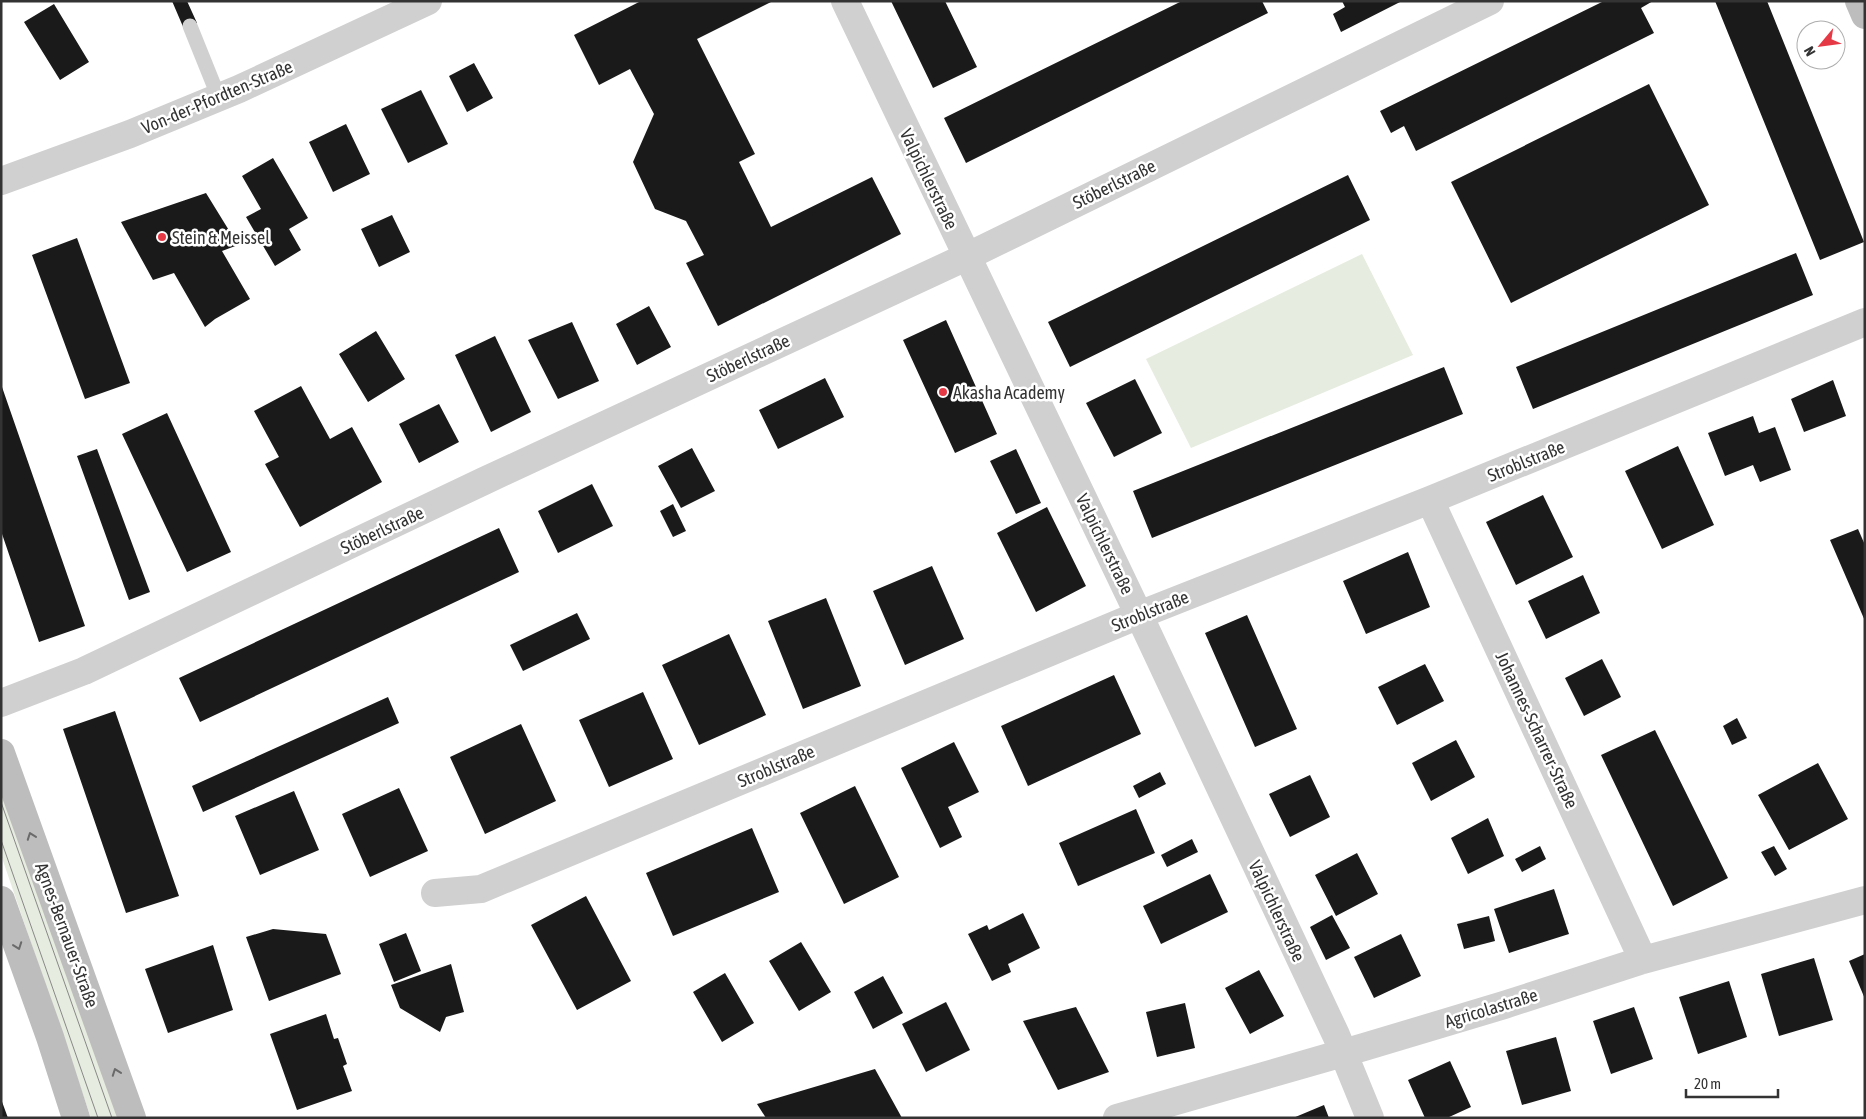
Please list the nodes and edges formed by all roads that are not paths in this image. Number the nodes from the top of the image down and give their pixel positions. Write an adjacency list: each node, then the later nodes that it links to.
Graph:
1 (428, 1): 7 (street, Von-der-Pfordten-Straße)
2 (845, 1): 9 (street, Valpichlerstraße)
3 (1490, 1): 9 (street, Stöberlstraße)
4 (1859, 1): 5 (main road)
5 (1865, 15)
6 (190, 26): 7 (lane)
7 (219, 98): 8 (street, Von-der-Pfordten-Straße)
8 (1, 182)
9 (966, 257): 12 (street, Valpichlerstraße); 13 (street, Stöberlstraße)
10 (1865, 322): 11 (street, Stroblstraße)
11 (1430, 500): 12 (street, Stroblstraße); 18 (street, Johannes-Scharrer-Straße)
12 (1139, 615): 15 (street, Stroblstraße); 19 (street, Valpichlerstraße)
13 (1, 703)
14 (1, 753): 21 (main road, Agnes-Bernauer-Straße, one-way to 14)
15 (435, 893)
16 (1, 900): 20 (main road, one-way to 20)
17 (1865, 900): 18 (street, Agricolastraße)
18 (1643, 960): 19 (street, Agricolastraße)
19 (1344, 1053): 22 (street, Agricolastraße); 23 (street, Valpichlerstraße)
20 (76, 1118)
21 (132, 1118)
22 (1117, 1118)
23 (1370, 1118)

